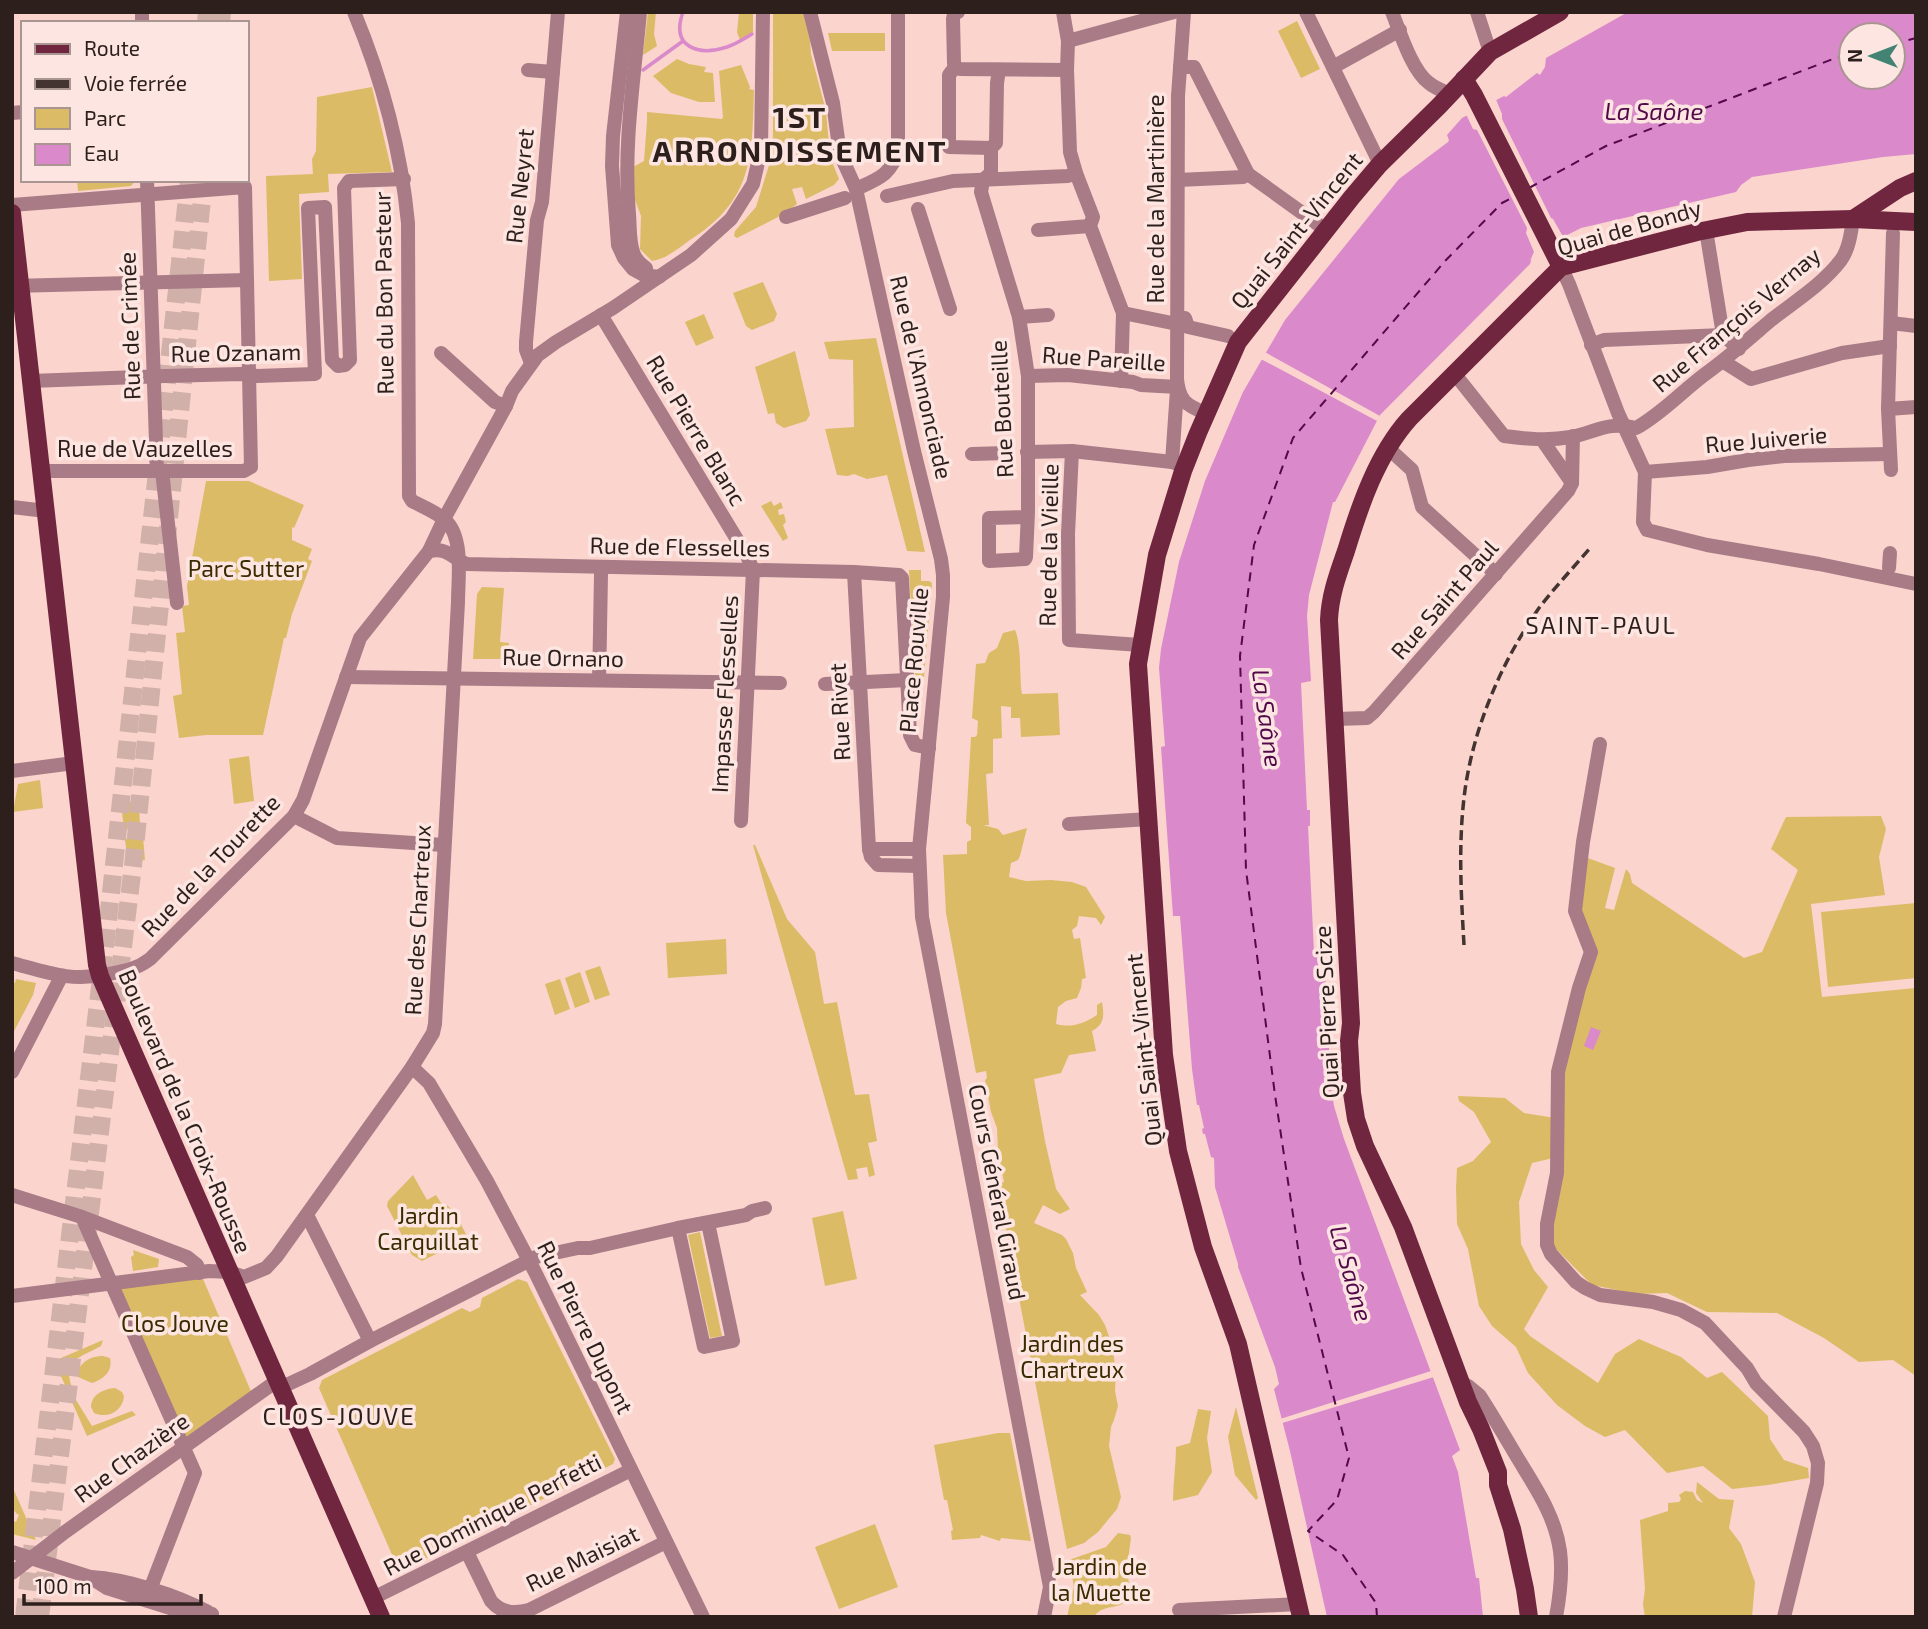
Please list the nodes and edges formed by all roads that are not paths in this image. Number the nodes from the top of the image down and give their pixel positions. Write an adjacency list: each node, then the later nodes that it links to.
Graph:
1 (354, 12): 32 (street, Rue du Bon Pasteur)
2 (558, 12): 25 (street, Rue Neyret)
3 (627, 12): 51 (street)
4 (640, 12): 51 (street)
5 (763, 12): 51 (street, Rue de la Tourette)
6 (810, 12): 37 (street, Rue de l'Annonciade)
7 (898, 12): 37 (street)
8 (1063, 12): 17 (street)
9 (1174, 12): 17 (street)
10 (1184, 12): 20 (street, Rue de la Martinière)
11 (1306, 12): 21 (street)
12 (1392, 12): 16 (street)
13 (1477, 12): 18 (street)
14 (1560, 12): 18 (main road, Quai Saint-Vincent)
15 (955, 13): 19 (street)
16 (1400, 30): 21 (street); 27 (street)
17 (1068, 41): 24 (street)
18 (1490, 52): 26 (main road, Quai Saint-Vincent)
19 (955, 67): 23 (street); 28 (street)
20 (1181, 67): 31 (street); 34 (street, Rue de la Martinière)
21 (1333, 67): 29 (street)
22 (528, 69): 25 (street)
23 (999, 70): 24 (street); 28 (street)
24 (1067, 70): 30 (street)
25 (553, 72): 70 (street, Rue Neyret)
26 (1464, 79): 27 (main road, Quai Saint-Vincent); 50 (main road)
27 (1450, 94): 29 (main road, Quai Saint-Vincent)
28 (991, 148): 33 (street)
29 (1380, 164): 47 (main road, Quai Saint-Vincent)
30 (1076, 173): 33 (street); 45 (street)
31 (1248, 174): 34 (street); 47 (street)
32 (404, 179): 72 (street, Rue Ozanam); 101 (street, Rue du Bon Pasteur)
33 (983, 180): 39 (street); 59 (street, Rue Bouteille)
34 (1178, 180): 60 (street, Rue de la Martinière)
35 (1916, 181): 43 (main road)
36 (148, 187): 40 (street); 52 (street); 53 (street, Rue de Crimée)
37 (850, 194): 42 (street); 108 (street, Rue de l'Annonciade)
38 (887, 196): 39 (street)
39 (914, 198): 55 (street)
40 (12, 205)
41 (12, 213): 54 (main road, Boulevard de la Croix-Rousse)
42 (786, 217)
43 (1853, 219): 44 (main road, Quai de Bondy); 48 (main road, Quai de Bondy); 67 (street, Rue François Vernay)
44 (1916, 222)
45 (1090, 226): 46 (street); 56 (street)
46 (1038, 230)
47 (1326, 230): 81 (main road, Quai Saint-Vincent)
48 (1706, 230): 50 (main road, Quai de Bondy); 63 (street)
49 (1893, 233): 61 (street)
50 (1561, 267): 65 (street); 71 (main road, Quai de Bondy)
51 (659, 277): 58 (street, Rue de la Tourette)
52 (247, 280): 53 (street); 72 (street)
53 (151, 283): 54 (street); 74 (street, Rue de Crimée)
54 (16, 286): 75 (main road, Boulevard de la Croix-Rousse)
55 (950, 309)
56 (1123, 313): 60 (street); 76 (street)
57 (1048, 314): 59 (street)
58 (601, 315): 70 (street, Rue de la Tourette); 105 (street, Rue Pierre Blanc)
59 (1019, 317): 73 (street, Rue Bouteille)
60 (1181, 321): 64 (street); 77 (street, Rue de la Martinière)
61 (1891, 323): 62 (street); 66 (street)
62 (1916, 326)
63 (1723, 335): 65 (street); 67 (street)
64 (1228, 336)
65 (1591, 345): 83 (street)
66 (1890, 346): 69 (street); 80 (street)
67 (1739, 349): 69 (street, Rue François Vernay)
68 (441, 353): 78 (street)
69 (1724, 362): 83 (street, Rue François Vernay)
70 (531, 363): 78 (street, Rue de la Tourette)
71 (1454, 373): 82 (main road, Quai de Bondy); 85 (street, Rue François Vernay)
72 (250, 376): 74 (street, Rue Ozanam); 95 (street, Rue de Vauzelles)
73 (1028, 376): 76 (street, Rue Pareille); 88 (street, Rue Bouteille)
74 (154, 377): 75 (street, Rue Ozanam); 95 (street, Rue de Crimée)
75 (31, 381): 94 (main road, Boulevard de la Croix-Rousse)
76 (1121, 381): 77 (street, Rue Pareille)
77 (1178, 387): 81 (street); 92 (street, Quai Saint-Vincent)
78 (506, 406): 101 (street, Rue de la Tourette)
79 (1916, 407): 80 (street)
80 (1888, 409): 91 (street)
81 (1205, 414): 92 (main road, Quai Saint-Vincent)
82 (1399, 431): 86 (main road, Quai Pierre Scize)
83 (1626, 432): 84 (street, Rue François Vernay); 96 (street)
84 (1573, 436): 85 (street, Rue François Vernay); 97 (street)
85 (1544, 439): 97 (street)
86 (1388, 448): 107 (street); 121 (main road, Quai Pierre Scize)
87 (1072, 451): 88 (street); 92 (street); 112 (street, Rue de la Vieille)
88 (1027, 452): 100 (street, Rue Bouteille)
89 (1007, 453): 90 (street)
90 (972, 454)
91 (1890, 454): 93 (street); 96 (street, Rue Juiverie)
92 (1178, 465): 112 (main road, Quai Saint-Vincent)
93 (1891, 470)
94 (41, 471): 95 (street, Rue de Vauzelles); 99 (main road, Boulevard de la Croix-Rousse)
95 (159, 471): 111 (street, Rue de Crimée)
96 (1645, 472): 110 (street)
97 (1572, 483): 107 (street, Rue Saint Paul)
98 (12, 507): 99 (street)
99 (46, 511): 124 (main road, Boulevard de la Croix-Rousse)
100 (1027, 517): 100 (street, Rue de la Vieille)
101 (444, 519): 102 (street, Rue de la Tourette); 103 (street, Rue des Chartreux)
102 (429, 551): 103 (street, Rue de Flesselles); 113 (street, Rue de la Tourette)
103 (458, 559): 105 (street, Rue de Flesselles); 114 (street, Rue des Chartreux)
104 (603, 570): 115 (street)
105 (753, 570): 106 (street, Rue de Flesselles); 118 (street, Impasse Flesselles)
106 (854, 572): 109 (street, Rue de Flesselles); 117 (street, Rue Rivet)
107 (1496, 574): 121 (street, Rue Saint Paul)
108 (943, 575): 123 (street, Place Rouville)
109 (902, 578): 116 (street, Place Rouville)
110 (1916, 584)
111 (177, 603)
112 (1140, 645): 127 (main road, Quai Saint-Vincent)
113 (346, 677): 114 (street, Rue Ornano); 126 (street, Rue de la Tourette)
114 (452, 678): 115 (street, Rue Ornano); 130 (street, Rue des Chartreux)
115 (599, 680): 118 (street, Rue Ornano)
116 (907, 680): 117 (street); 123 (street, Place Rouville)
117 (860, 682): 120 (street); 131 (street, Rue Rivet)
118 (748, 683): 119 (street, Rue Ornano); 128 (street, Impasse Flesselles)
119 (780, 683)
120 (825, 684)
121 (1336, 719): 152 (main road, Quai Pierre Scize)
122 (1600, 744): 171 (street)
123 (929, 748): 132 (street, Place Rouville)
124 (74, 764): 125 (street); 136 (main road, Boulevard de la Croix-Rousse)
125 (12, 771)
126 (294, 816): 130 (street); 136 (street, Rue de la Tourette)
127 (1149, 818): 129 (street); 164 (main road, Quai Saint-Vincent)
128 (741, 821)
129 (1069, 824)
130 (444, 845): 138 (street, Rue des Chartreux)
131 (869, 849): 132 (street); 133 (street)
132 (919, 849): 133 (street, Place Rouville)
133 (919, 866): 134 (street, Place Rouville)
134 (920, 898): 168 (street, Cours Général Giraud)
135 (12, 963): 137 (street, Rue de la Tourette)
136 (100, 976): 137 (street, Rue de la Tourette); 147 (main road, Boulevard de la Croix-Rousse)
137 (61, 977): 139 (street)
138 (412, 1067): 142 (street, Rue des Chartreux); 146 (street, Rue Pierre Dupont)
139 (12, 1072)
140 (12, 1195): 143 (street)
141 (765, 1208): 144 (street, Rue Chazière)
142 (307, 1215): 147 (street, Rue des Chartreux); 151 (street)
143 (82, 1217): 148 (street); 149 (street)
144 (708, 1223): 145 (street, Rue Chazière); 145 (street)
145 (678, 1228): 146 (street, Rue Chazière)
146 (529, 1261): 151 (street, Rue Chazière); 155 (street, Rue Pierre Dupont)
147 (229, 1272): 148 (street, Rue des Chartreux); 153 (main road, Boulevard de la Croix-Rousse)
148 (198, 1273): 149 (street, Rue des Chartreux)
149 (110, 1283): 150 (street, Rue des Chartreux); 154 (street)
150 (12, 1296)
151 (370, 1341): 153 (street, Rue Chazière)
152 (1461, 1383): 169 (main road, Quai Pierre Scize); 170 (street)
153 (280, 1384): 154 (street, Rue Chazière); 162 (main road, Boulevard de la Croix-Rousse)
154 (183, 1448): 159 (street, Rue Chazière); 161 (street)
155 (631, 1470): 156 (street, Rue Pierre Dupont); 158 (street, Rue Dominique Perfetti)
156 (666, 1542): 158 (street, Rue Maisiat); 167 (street, Rue Pierre Dupont)
157 (12, 1552): 159 (street)
158 (467, 1552): 162 (street, Rue Dominique Perfetti)
159 (30, 1558): 160 (street, Rue Chazière); 161 (street)
160 (12, 1573)
161 (148, 1595): 165 (street)
162 (373, 1598): 166 (main road, Boulevard de la Croix-Rousse)
163 (1179, 1610): 164 (street)
164 (1300, 1610)
165 (216, 1616)
166 (381, 1617)
167 (704, 1617)
168 (1044, 1617)
169 (1529, 1617)
170 (1556, 1617)
171 (1784, 1617)

